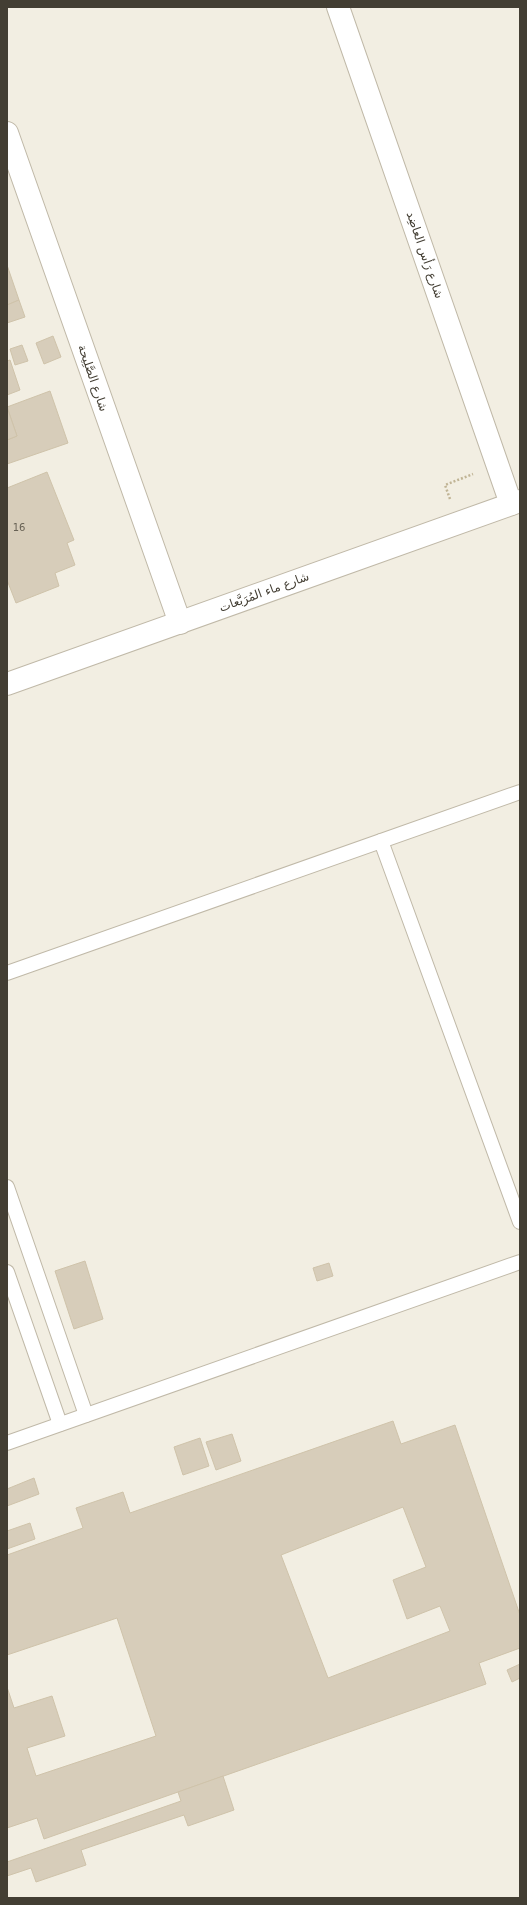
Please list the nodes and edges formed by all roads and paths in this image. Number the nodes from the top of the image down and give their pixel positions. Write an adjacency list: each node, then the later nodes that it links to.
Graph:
1 (338, 7): 3 (street, شارع رَأس العاضِد)
2 (7, 133): 6 (street, شارع الصَّلِيحة)
3 (498, 464): 4 (street, شارع رَأس العاضِد); 5 (path)
4 (516, 502): 5 (street, شارع ماء المُرَبَّعات)
5 (459, 522): 6 (street, شارع ماء المُرَبَّعات)
6 (180, 623): 7 (street, شارع ماء المُرَبَّعات)
7 (7, 684)
8 (520, 792): 9 (lane)
9 (381, 841): 10 (lane); 12 (lane)
10 (7, 973)
11 (7, 1187): 15 (lane)
12 (520, 1222)
13 (520, 1262): 15 (lane)
14 (7, 1272): 16 (lane)
15 (86, 1415): 16 (lane)
16 (60, 1424): 17 (lane)
17 (7, 1442)

